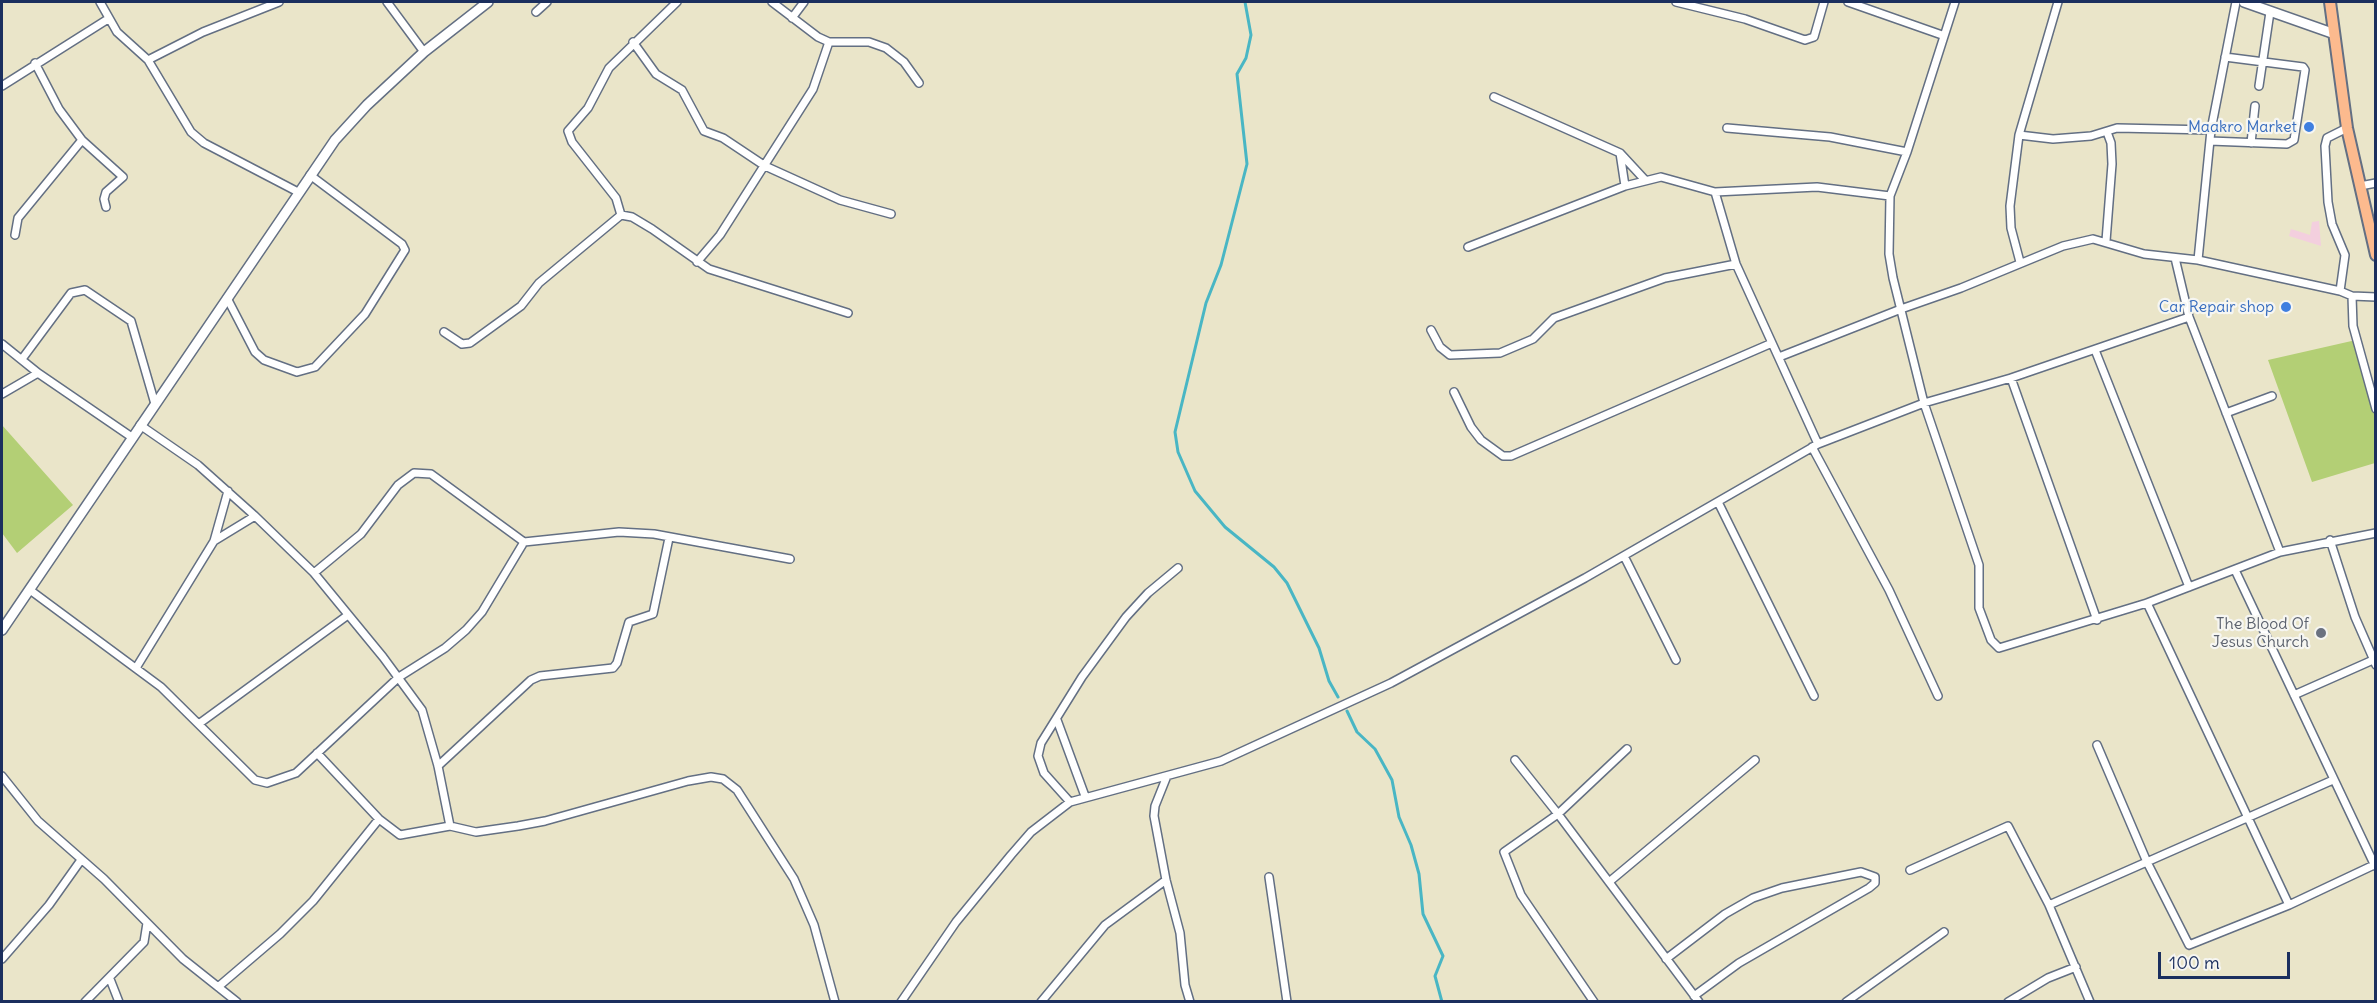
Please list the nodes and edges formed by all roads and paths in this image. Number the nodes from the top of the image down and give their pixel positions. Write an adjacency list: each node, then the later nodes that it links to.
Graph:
1 (100, 2): 22 (street)
2 (279, 2): 29 (street)
3 (387, 2): 27 (street)
4 (488, 2): 27 (street)
5 (547, 2): 19 (street)
6 (665, 2): 18 (street)
7 (677, 2): 18 (street)
8 (772, 2): 21 (street)
9 (804, 2): 21 (street)
10 (1676, 2): 11 (street)
11 (1824, 2)
12 (1848, 2): 24 (street)
13 (1955, 2): 24 (street)
14 (2058, 2): 41 (street)
15 (2236, 2): 28 (street)
16 (2244, 2): 20 (street)
17 (2330, 2): 23 (main road)
18 (670, 8): 25 (street)
19 (536, 12)
20 (2270, 12): 23 (street); 30 (street)
21 (792, 18): 26 (street)
22 (108, 19): 29 (street); 31 (street)
23 (2332, 33): 38 (main road)
24 (1942, 35): 45 (street)
25 (633, 42): 47 (street); 60 (street)
26 (829, 42): 32 (street); 47 (street)
27 (424, 52): 48 (street)
28 (2225, 57): 30 (street); 39 (street)
29 (148, 60): 53 (street)
30 (2263, 61): 34 (street); 44 (street)
31 (35, 63): 33 (street); 42 (street)
32 (919, 83)
33 (2, 86)
34 (2259, 86)
35 (1494, 98): 46 (street)
36 (2255, 106): 44 (street)
37 (1727, 128): 45 (street)
38 (2347, 128): 52 (main road); 70 (street)
39 (2211, 130): 40 (street); 43 (street)
40 (2107, 132): 41 (street); 62 (street)
41 (2019, 135): 68 (street)
42 (82, 140): 57 (street); 61 (street)
43 (2210, 141): 44 (street); 66 (street)
44 (2251, 143)
45 (1907, 152): 56 (street)
46 (1620, 153): 49 (street); 51 (street)
47 (765, 166): 59 (street); 67 (street)
48 (310, 176): 53 (street); 73 (street)
49 (1645, 180): 51 (street); 54 (street)
50 (2376, 183): 52 (street)
51 (1624, 186): 63 (street)
52 (2360, 186): 64 (main road)
53 (298, 192): 73 (street)
54 (1715, 192): 55 (street); 58 (street)
55 (1729, 193): 56 (street); 58 (street)
56 (1890, 196): 74 (street)
57 (106, 207)
58 (1721, 208): 69 (street)
59 (891, 214)
60 (621, 215): 67 (street); 78 (street)
61 (15, 235)
62 (2106, 242): 65 (street); 68 (street)
63 (1467, 247)
64 (2376, 255)
65 (2175, 258): 66 (street); 76 (street)
66 (2198, 260): 70 (street)
67 (698, 262): 75 (street)
68 (2020, 262): 74 (street)
69 (1736, 264): 77 (street); 79 (street)
70 (2340, 291): 71 (street)
71 (2352, 297): 72 (street); 91 (street)
72 (2376, 297)
73 (227, 298): 90 (street)
74 (1901, 309): 82 (street); 89 (street)
75 (848, 313)
76 (2189, 317): 81 (street); 92 (street)
77 (1431, 330)
78 (444, 332)
79 (1772, 343): 82 (street); 86 (street)
80 (2, 344): 83 (street)
81 (2095, 350): 85 (street); 110 (street)
82 (1779, 357): 95 (street)
83 (22, 359): 84 (street); 90 (street)
84 (38, 373): 87 (street); 94 (street)
85 (2011, 378): 89 (street); 114 (street)
86 (1454, 392)
87 (2, 394)
88 (2272, 396): 92 (street)
89 (1924, 403): 95 (street); 114 (street)
90 (155, 404): 93 (street)
91 (2376, 409)
92 (2226, 413): 104 (street)
93 (140, 425): 94 (street); 96 (street)
94 (133, 438): 111 (street)
95 (1815, 445): 97 (street); 122 (street)
96 (228, 491): 98 (street); 102 (street)
97 (1718, 502): 105 (street); 121 (street)
98 (255, 516): 102 (street); 109 (street)
99 (2376, 533): 101 (street)
100 (669, 538): 103 (street); 106 (street); 130 (street)
101 (2330, 540): 104 (street); 117 (street)
102 (214, 541): 118 (street)
103 (524, 542): 109 (street); 119 (street)
104 (2280, 552): 108 (street)
105 (1624, 556): 116 (street); 132 (street)
106 (790, 559)
107 (1178, 568): 123 (street)
108 (2235, 570): 110 (street); 120 (street)
109 (314, 573): 113 (street)
110 (2189, 587): 112 (street)
111 (30, 590): 115 (street); 118 (street)
112 (2147, 603): 114 (street); 137 (street)
113 (348, 615): 119 (street); 124 (street)
114 (2097, 620)
115 (2, 630)
116 (1676, 660)
117 (2374, 662): 120 (street)
118 (136, 669): 124 (street)
119 (399, 677): 127 (street); 130 (street)
120 (2294, 695): 133 (street)
121 (1814, 696)
122 (1938, 696)
123 (1057, 720): 134 (street); 135 (street)
124 (200, 723): 127 (street)
125 (2097, 745): 141 (street)
126 (1627, 749): 136 (street)
127 (317, 753): 138 (street)
128 (1515, 760): 136 (street)
129 (1755, 760): 146 (street)
130 (438, 766): 139 (street)
131 (2, 776): 140 (street)
132 (1167, 776): 134 (street); 145 (street)
133 (2333, 780): 137 (street); 142 (street)
134 (1085, 796): 135 (street)
135 (1070, 802): 161 (street)
136 (1558, 814): 146 (street); 165 (street)
137 (2246, 818): 141 (street); 148 (street)
138 (379, 819): 139 (street); 155 (street)
139 (450, 826): 160 (street)
140 (81, 860): 149 (street); 151 (street)
141 (2147, 862): 147 (street); 148 (street)
142 (2375, 865): 148 (street)
143 (1910, 870): 147 (street)
144 (1269, 877): 164 (street)
145 (1166, 880): 162 (street); 163 (street)
146 (1609, 882): 152 (street)
147 (2049, 905): 153 (street)
148 (2289, 905)
149 (147, 923): 154 (street); 155 (street)
150 (1944, 932): 166 (street)
151 (2, 959)
152 (1666, 959): 156 (street); 156 (street)
153 (2076, 967): 167 (street); 168 (street)
154 (110, 979): 158 (street); 159 (street)
155 (218, 987): 157 (street)
156 (1696, 999)
157 (232, 1000)
158 (85, 1002)
159 (119, 1002)
160 (834, 1002)
161 (901, 1002)
162 (1041, 1002)
163 (1190, 1002)
164 (1287, 1002)
165 (1594, 1002)
166 (1846, 1002)
167 (2008, 1002)
168 (2090, 1002)

